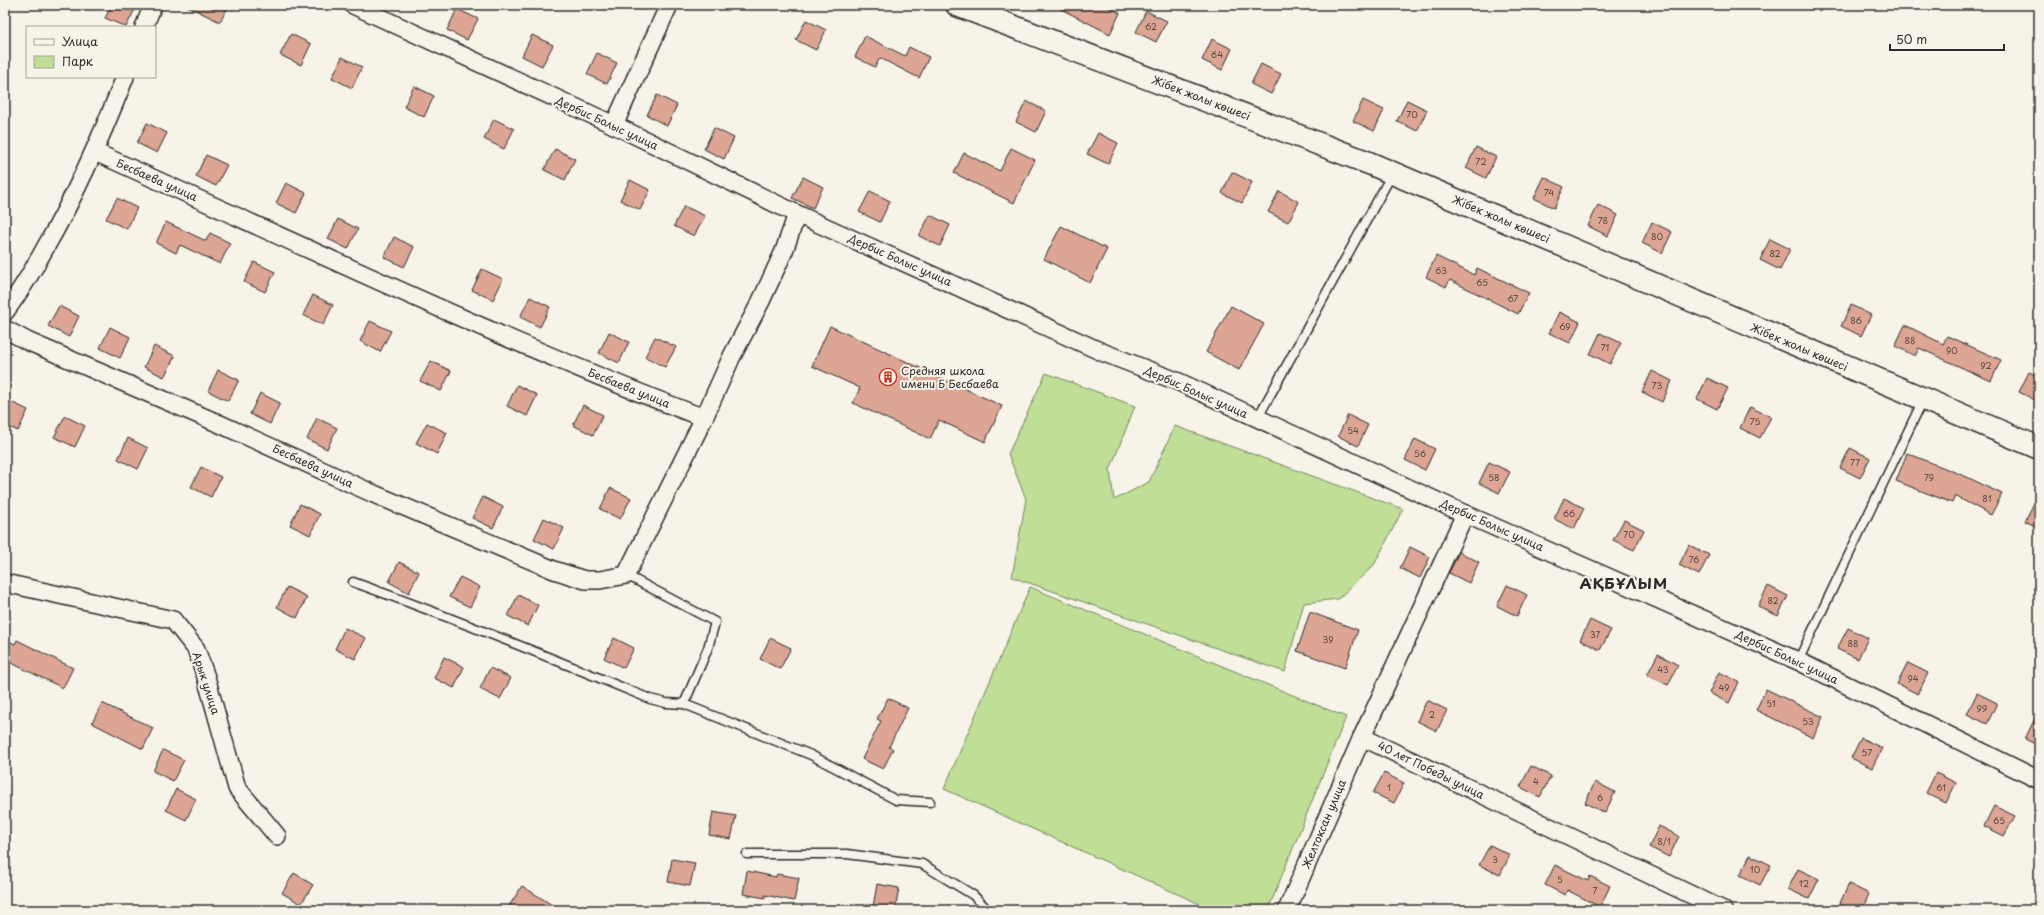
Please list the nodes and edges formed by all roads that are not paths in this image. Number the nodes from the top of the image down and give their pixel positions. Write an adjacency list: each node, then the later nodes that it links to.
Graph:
1 (153, 5): 5 (street)
2 (353, 5): 7 (street, Дербис Болыс улица)
3 (669, 5): 7 (street)
4 (957, 5): 9 (street, Жібек жолы көшесі)
5 (144, 26)
6 (125, 78): 8 (street)
7 (614, 125): 10 (street, Дербис Болыс улица)
8 (95, 152): 11 (street); 14 (street, Бесбаева улица)
9 (1392, 173): 13 (street, Жібек жолы көшесі); 15 (lane)
10 (797, 214): 14 (street); 15 (street, Дербис Болыс улица)
11 (5, 312)
12 (5, 329): 18 (street, Бесбаева улица)
13 (1923, 400): 16 (street, Жібек жолы көшесі); 21 (lane)
14 (704, 418): 18 (street)
15 (1257, 418): 17 (street, Дербис Болыс улица)
16 (2039, 448)
17 (1465, 514): 21 (street, Дербис Болыс улица); 23 (street)
18 (626, 575): 22 (lane)
19 (352, 582): 22 (lane)
20 (5, 583): 26 (street, Арык улица)
21 (1798, 661): 24 (street, Дербис Болыс улица)
22 (684, 704): 25 (lane)
23 (1362, 737): 29 (street, Желтоксан улица); 30 (street, 40 лет Победы улица)
24 (2039, 780)
25 (930, 802)
26 (277, 836)
27 (747, 854): 28 (lane)
28 (988, 910)
29 (1287, 910)
30 (1723, 910)

